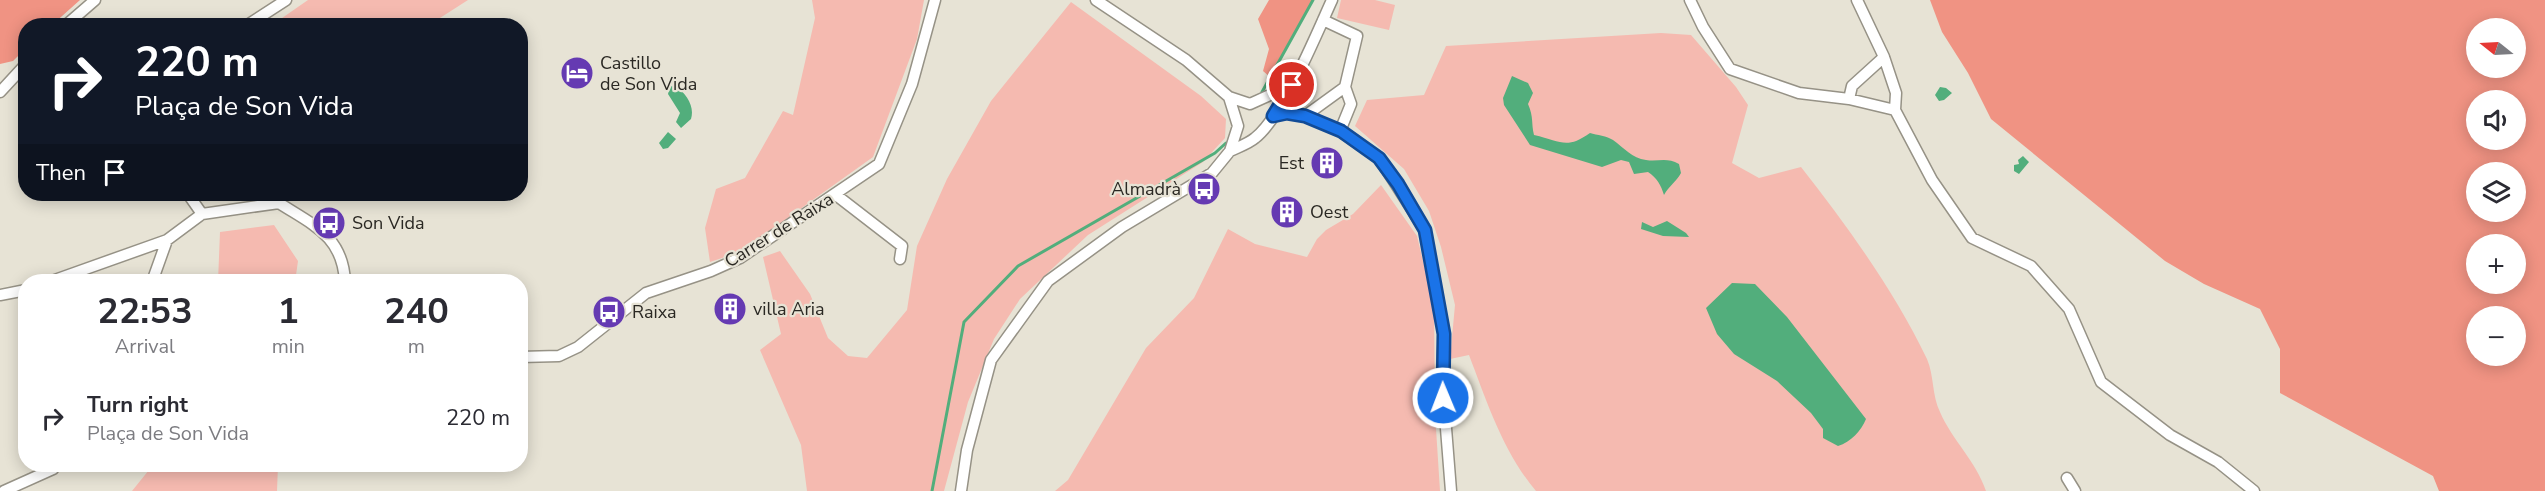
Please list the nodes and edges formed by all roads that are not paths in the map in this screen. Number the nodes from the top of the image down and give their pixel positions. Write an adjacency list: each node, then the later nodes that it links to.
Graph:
1 (95, 0): 8 (street)
2 (286, 0): 9 (street)
3 (935, 0): 23 (street, Carrer de Raixa)
4 (1096, 0): 16 (street)
5 (1332, 0): 10 (street)
6 (1690, 0): 17 (street)
7 (1857, 0): 11 (street)
8 (74, 18)
9 (258, 18)
10 (1323, 20): 13 (street); 14 (street)
11 (1884, 57): 17 (street); 18 (street)
12 (18, 73): 15 (street)
13 (1292, 85): 16 (street); 19 (street)
14 (1345, 87): 20 (street); 21 (street)
15 (0, 92)
16 (1229, 97): 22 (street)
17 (1849, 99): 18 (street)
18 (1895, 110): 40 (street)
19 (1273, 116): 20 (street); 22 (street)
20 (1305, 116): 21 (street)
21 (1341, 131): 38 (street)
22 (1230, 151): 37 (street)
23 (836, 195): 27 (street); 33 (street, Carrer de Raixa)
24 (193, 201): 25 (street)
25 (202, 214): 26 (street); 30 (street)
26 (167, 240): 28 (street); 29 (street)
27 (900, 259)
28 (71, 274)
29 (155, 274)
30 (344, 274)
31 (18, 292): 32 (street)
32 (0, 295)
33 (528, 357)
34 (46, 472): 36 (street)
35 (2067, 478): 39 (street)
36 (4, 491)
37 (961, 491)
38 (1451, 491)
39 (2075, 491)
40 (2254, 491)

